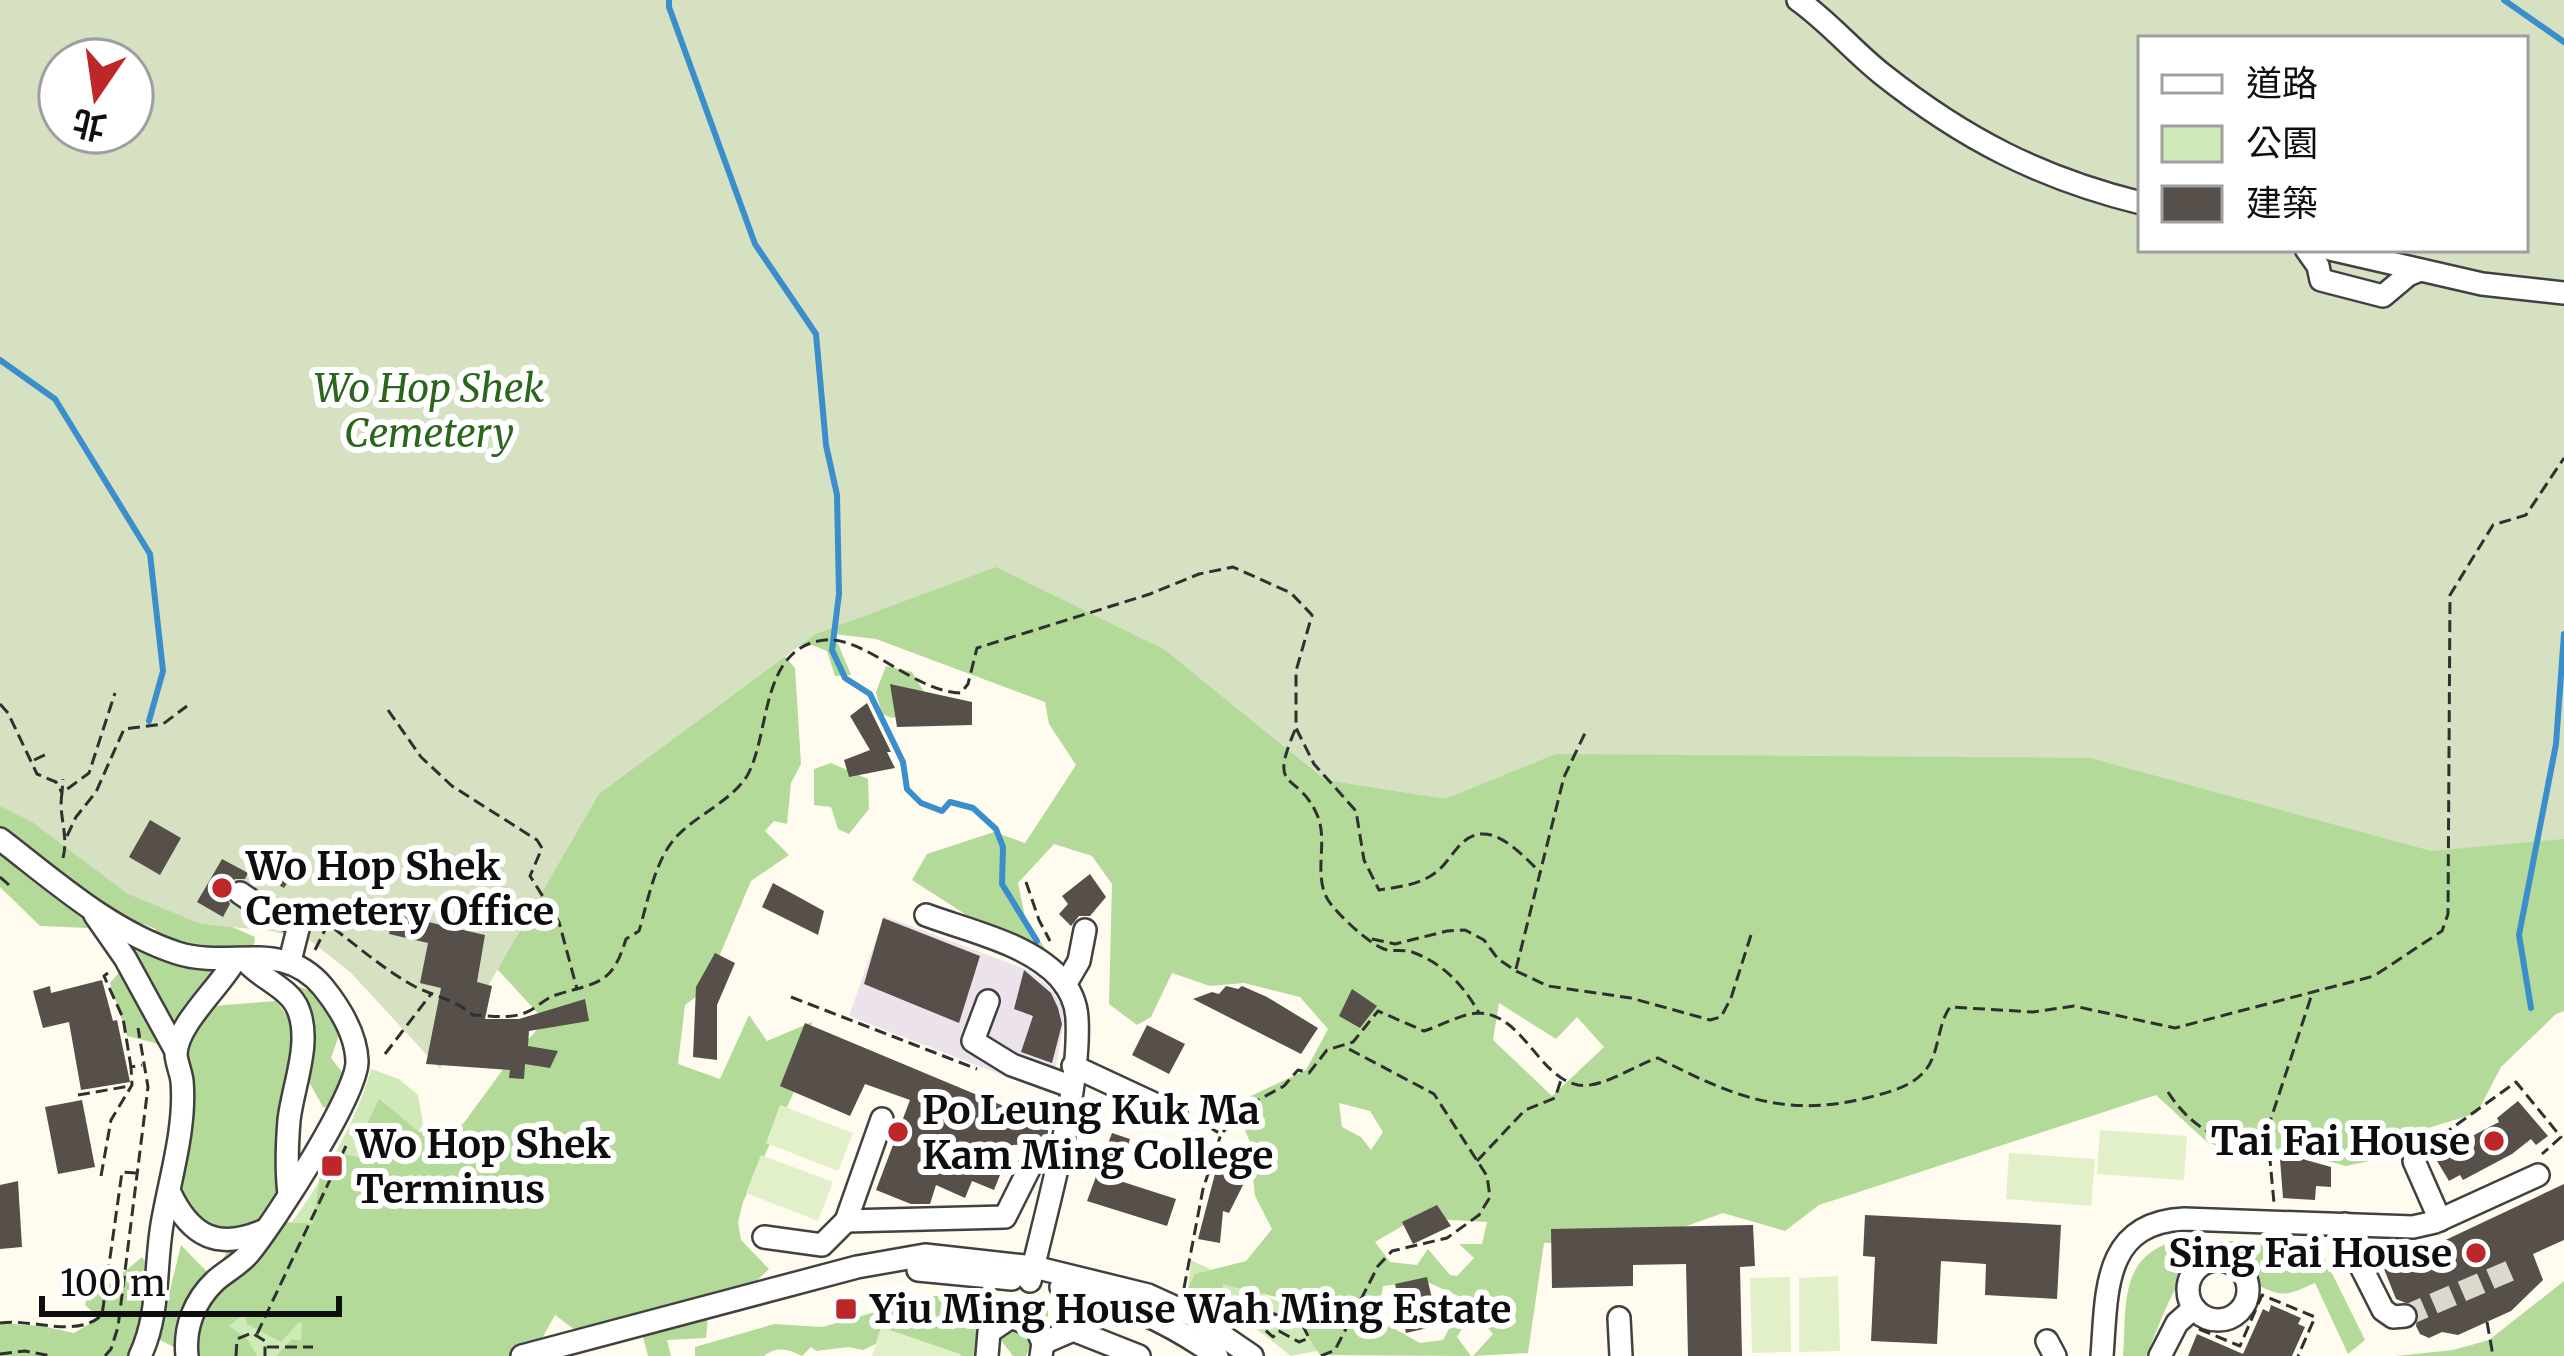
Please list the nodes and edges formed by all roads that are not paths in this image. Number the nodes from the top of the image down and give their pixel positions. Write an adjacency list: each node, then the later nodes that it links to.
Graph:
1 (1798, 0): 2 (street)
2 (2138, 202)
3 (2308, 252): 5 (street)
4 (2343, 252): 5 (street)
5 (2420, 270): 6 (street)
6 (2564, 293)
7 (0, 839): 9 (street)
8 (240, 893): 12 (street)
9 (92, 910): 13 (street); 16 (street)
10 (926, 915): 14 (street)
11 (1085, 929): 14 (street)
12 (290, 961): 13 (street); 24 (street)
13 (246, 966): 16 (street); 24 (street)
14 (1065, 985): 17 (street)
15 (988, 1001): 17 (street)
16 (176, 1051): 23 (street)
17 (1071, 1076): 18 (street); 21 (street)
18 (1184, 1116)
19 (882, 1119): 26 (street)
20 (2414, 1158): 25 (street)
21 (1056, 1161): 26 (street); 30 (street)
22 (2538, 1166): 25 (street)
23 (170, 1193): 28 (street); 36 (street)
24 (289, 1195): 28 (street)
25 (2440, 1220): 27 (street)
26 (846, 1221): 29 (street)
27 (2345, 1224): 31 (street); 43 (street)
28 (264, 1230): 37 (street)
29 (764, 1237)
30 (1032, 1274): 35 (street); 38 (street); 41 (street)
31 (2405, 1316)
32 (2194, 1317): 44 (street)
33 (1619, 1318): 42 (street)
34 (1042, 1350): 39 (street); 40 (street)
35 (1259, 1350)
36 (140, 1356)
37 (187, 1356)
38 (522, 1356)
39 (987, 1356)
40 (1138, 1356)
41 (1217, 1356)
42 (1621, 1356)
43 (2102, 1356)
44 (2160, 1356)

